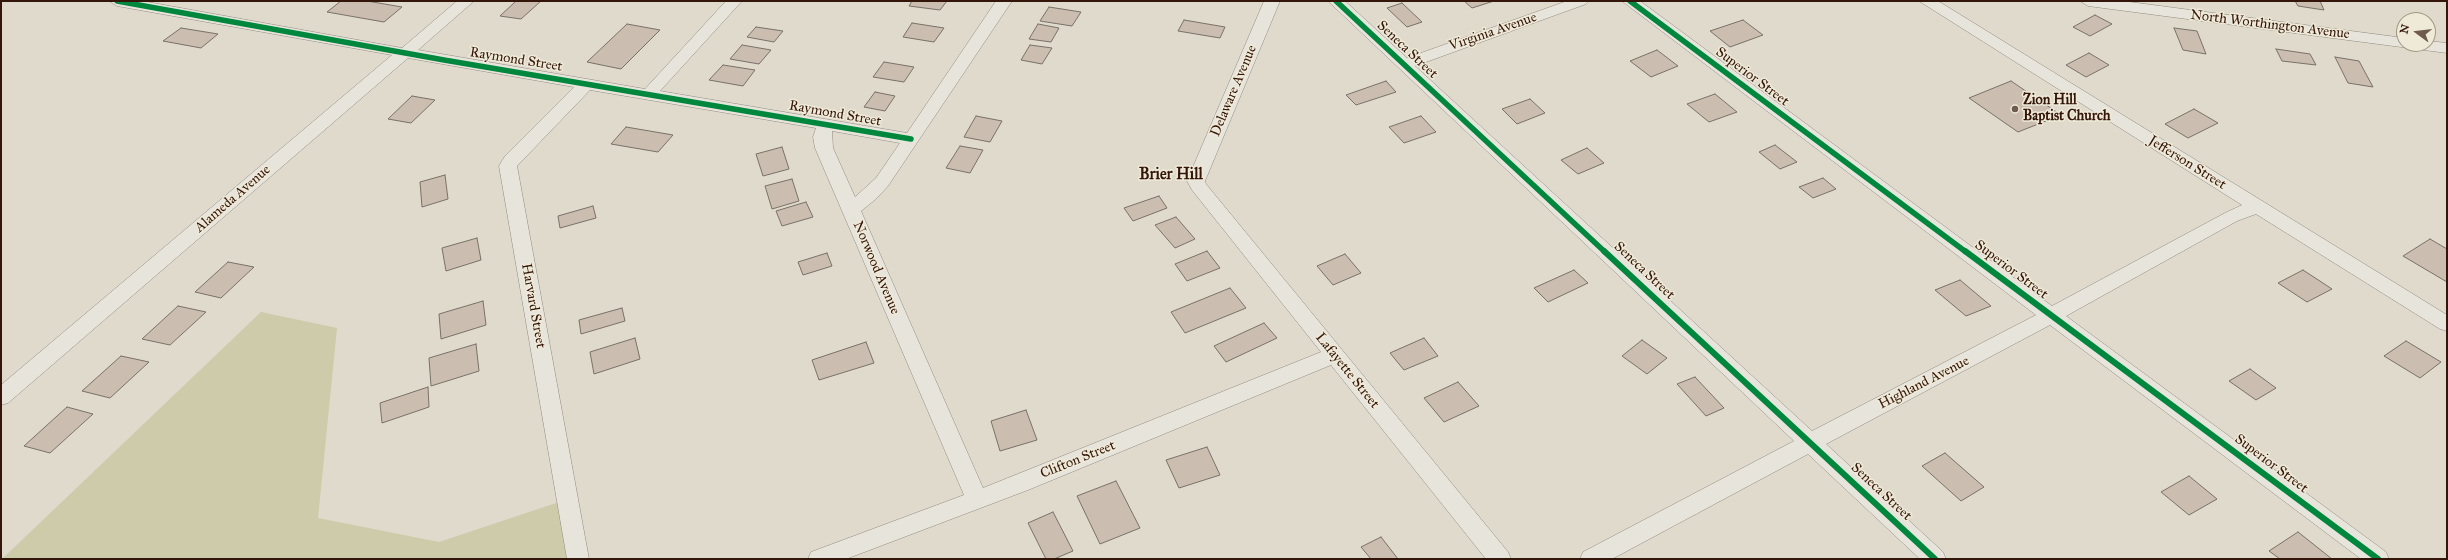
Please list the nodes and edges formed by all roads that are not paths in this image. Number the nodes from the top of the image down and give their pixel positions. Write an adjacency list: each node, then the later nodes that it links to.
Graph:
1 (117, 1): 13 (street, Raymond Street)
2 (194, 1): 13 (street)
3 (466, 1): 17 (street, Alameda Avenue)
4 (734, 1): 20 (street)
5 (1004, 1): 22 (street, Norwood Avenue)
6 (1272, 1): 23 (street, Delaware Avenue)
7 (1336, 1): 18 (street, Seneca Street)
8 (1581, 1): 18 (street, Virginia Avenue)
9 (1630, 1): 26 (street, Superior Street)
10 (1927, 1): 24 (street, Jefferson Street)
11 (2088, 1): 12 (street, North Worthington Avenue)
12 (2172, 7): 14 (street, North Worthington Avenue)
13 (179, 12): 17 (street, Raymond Street)
14 (2396, 42)
15 (2436, 47): 16 (street)
16 (2447, 48)
17 (404, 53): 19 (street, Raymond Street); 29 (street, Alameda Avenue)
18 (1406, 64): 30 (street, Seneca Street)
19 (587, 83): 20 (street, Raymond Street); 32 (street, Harvard Street)
20 (649, 94): 21 (street, Raymond Street)
21 (826, 125): 22 (street, Raymond Street); 25 (street)
22 (911, 139): 25 (street, Norwood Avenue)
23 (1196, 181): 28 (street, Lafayette Street)
24 (2257, 206): 26 (street, Highland Avenue); 27 (street, Jefferson Street)
25 (851, 209): 31 (street, Norwood Avenue)
26 (2051, 314): 30 (street, Highland Avenue); 37 (street, Superior Street)
27 (2447, 324)
28 (1334, 355): 31 (street, Clifton Street); 34 (street, Lafayette Street)
29 (1, 398)
30 (1810, 442): 35 (street, Highland Avenue); 36 (street, Seneca Street)
31 (977, 499): 33 (street, Clifton Street)
32 (578, 559)
33 (819, 559)
34 (1500, 559)
35 (1591, 559)
36 (1935, 559)
37 (2378, 559)

